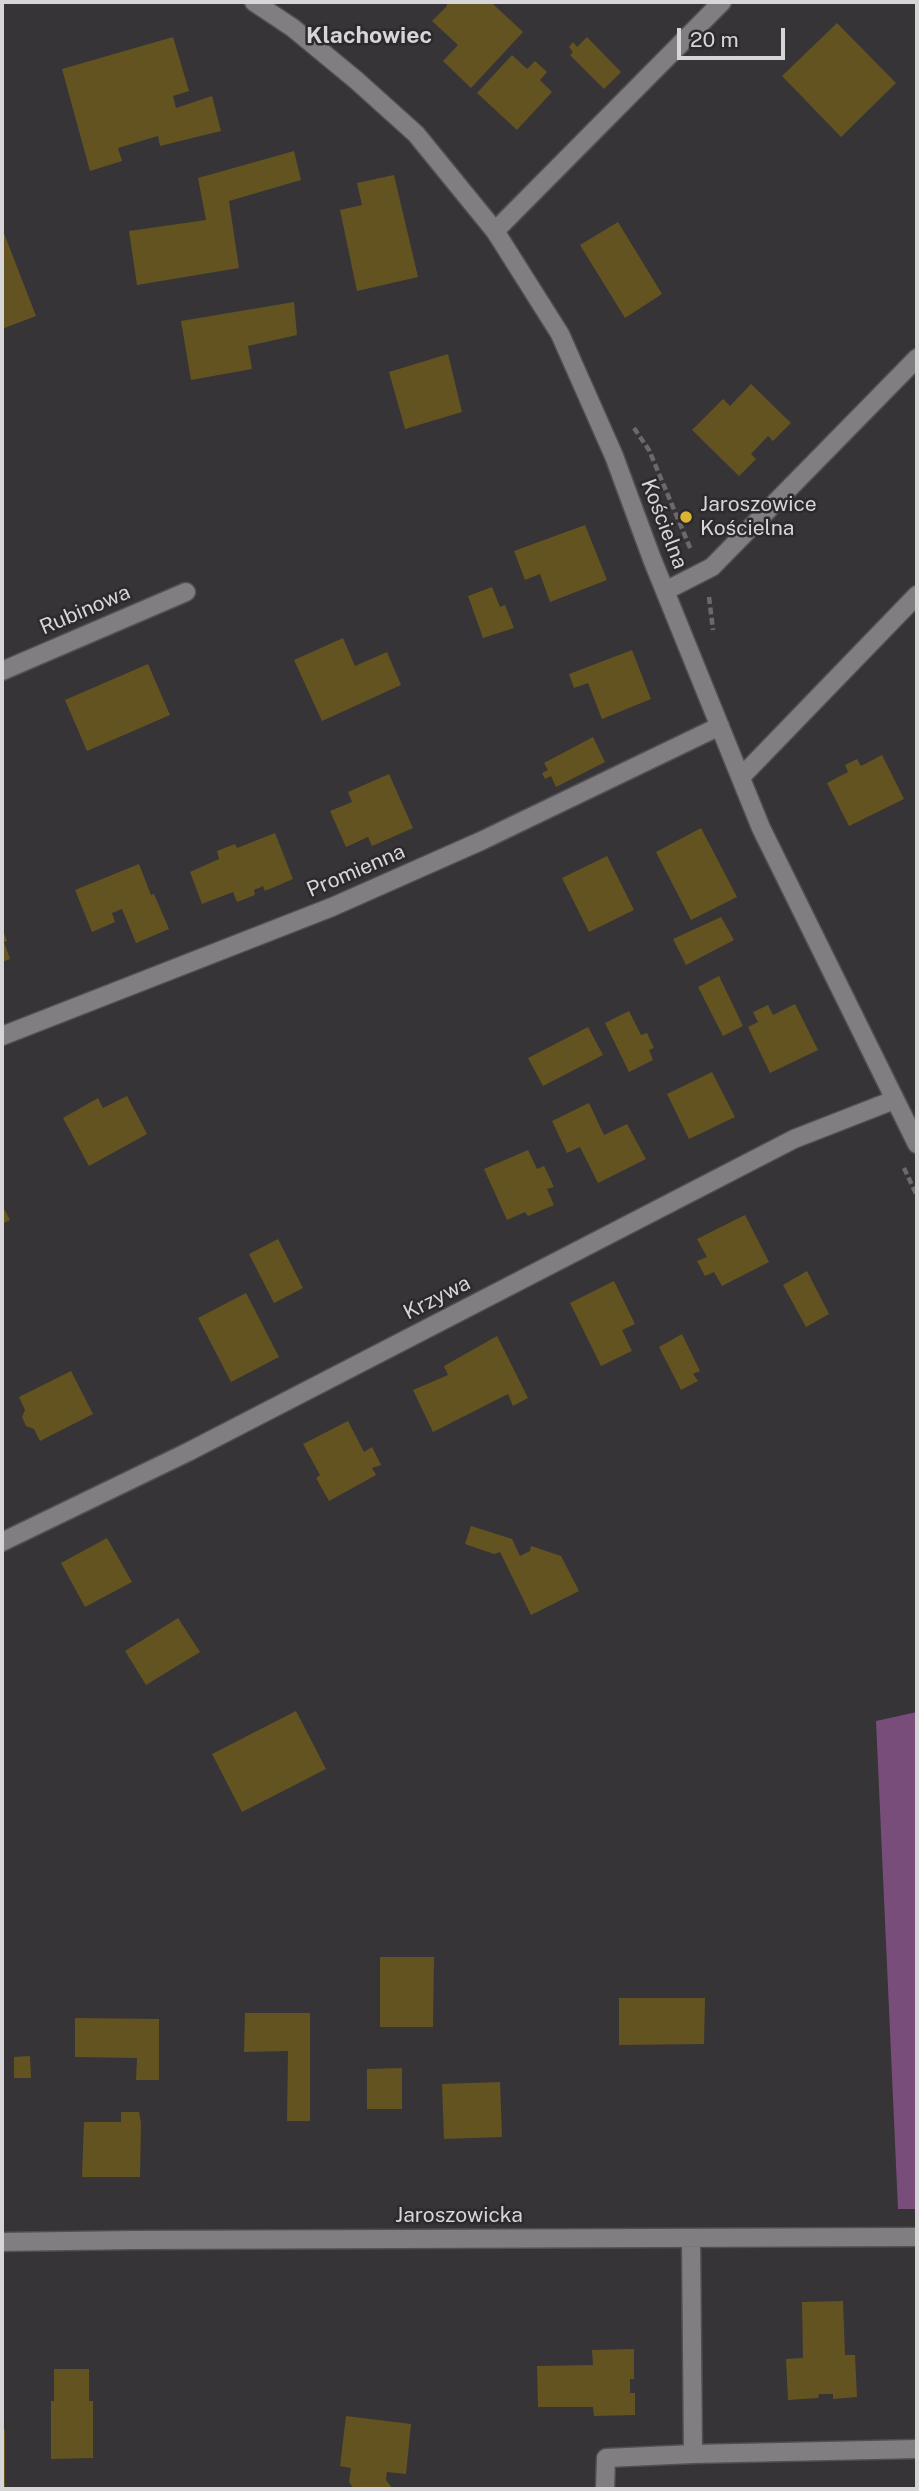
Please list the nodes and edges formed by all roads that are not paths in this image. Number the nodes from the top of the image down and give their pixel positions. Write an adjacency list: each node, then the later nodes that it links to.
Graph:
1 (254, 2): 3 (street, Kościelna)
2 (722, 2): 3 (street)
3 (495, 231): 5 (street, Kościelna)
4 (917, 358): 5 (street)
5 (665, 591): 9 (street, Kościelna)
6 (186, 592): 8 (street, Rubinowa)
7 (917, 595): 10 (street)
8 (2, 671)
9 (720, 726): 10 (street, Kościelna); 11 (street, Promienna)
10 (741, 776): 12 (street, Kościelna)
11 (2, 1036)
12 (894, 1100): 13 (street, Kościelna); 14 (street, Krzywa)
13 (917, 1144)
14 (2, 1542)
15 (917, 2237): 16 (street, Jaroszowicka)
16 (691, 2238): 17 (street, Jaroszowicka); 19 (street)
17 (2, 2242)
18 (917, 2449): 19 (street)
19 (693, 2454): 20 (street)
20 (605, 2489)

